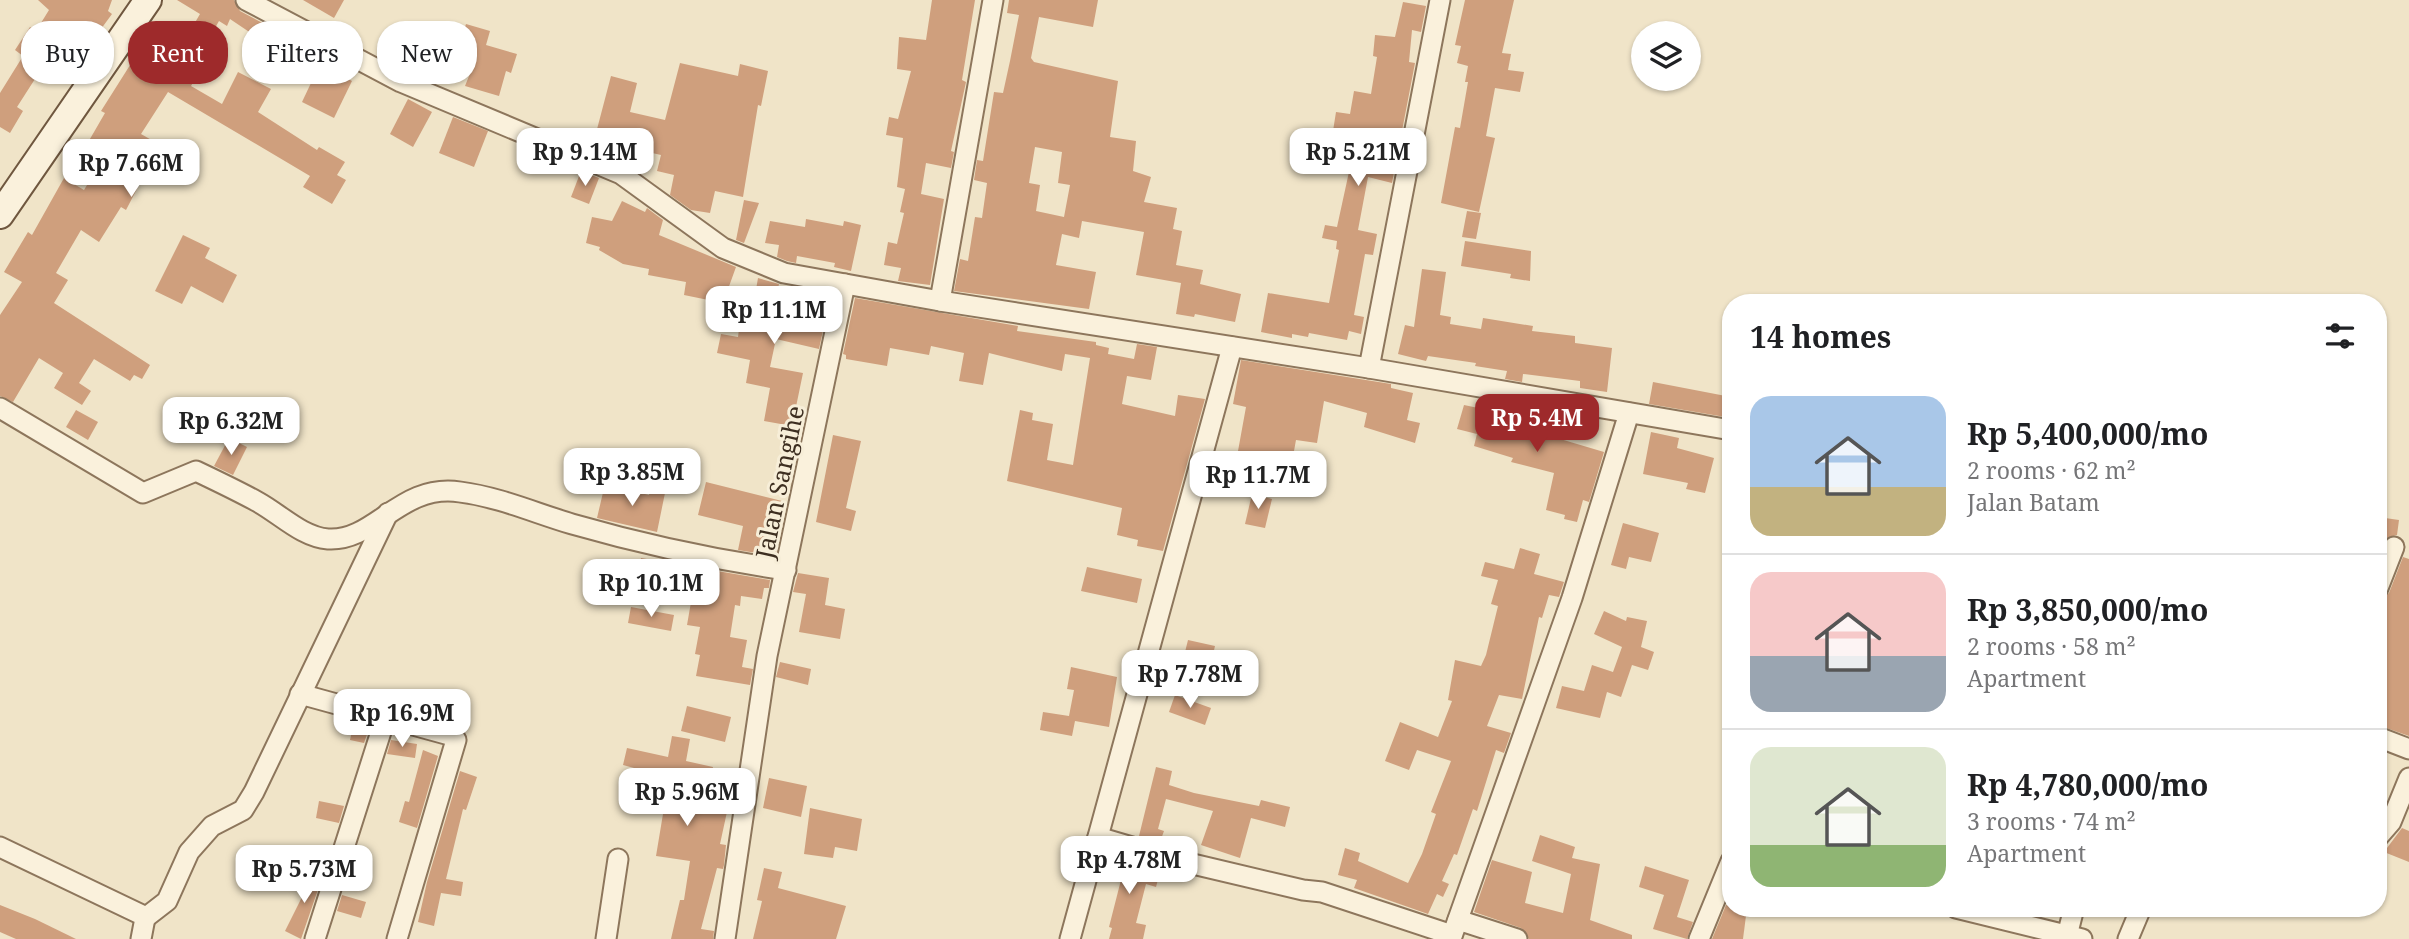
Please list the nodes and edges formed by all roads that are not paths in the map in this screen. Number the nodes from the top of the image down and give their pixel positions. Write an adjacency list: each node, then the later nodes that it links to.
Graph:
1 (148, 0): 5 (main road)
2 (246, 0): 6 (street)
3 (993, 0): 7 (street)
4 (1440, 0): 9 (street)
5 (0, 215)
6 (845, 285): 7 (street); 16 (street, Jalan Sangihe)
7 (940, 301): 8 (street)
8 (1232, 347): 9 (street); 23 (street)
9 (1369, 368): 11 (street)
10 (0, 408): 13 (street)
11 (1629, 413): 12 (street); 31 (street)
12 (1722, 428)
13 (388, 513): 16 (street); 17 (street)
14 (2394, 547): 15 (street)
15 (2387, 565)
16 (786, 570): 37 (street, Jalan Sangihe)
17 (300, 694): 18 (street); 30 (street)
18 (386, 716): 34 (street); 35 (street)
19 (2387, 740): 20 (street)
20 (2409, 749)
21 (2409, 778): 22 (street)
22 (2387, 827)
23 (1098, 837): 31 (street); 38 (street)
24 (0, 847): 30 (street)
25 (618, 859): 36 (street)
26 (1722, 883): 40 (street)
27 (2012, 917): 32 (street)
28 (2074, 917): 32 (street)
29 (2137, 917): 41 (street)
30 (145, 918): 33 (street)
31 (1454, 931): 39 (street)
32 (2074, 937)
33 (141, 939)
34 (314, 939)
35 (397, 939)
36 (606, 939)
37 (725, 939)
38 (1070, 939)
39 (1517, 939)
40 (1699, 939)
41 (2128, 939)

